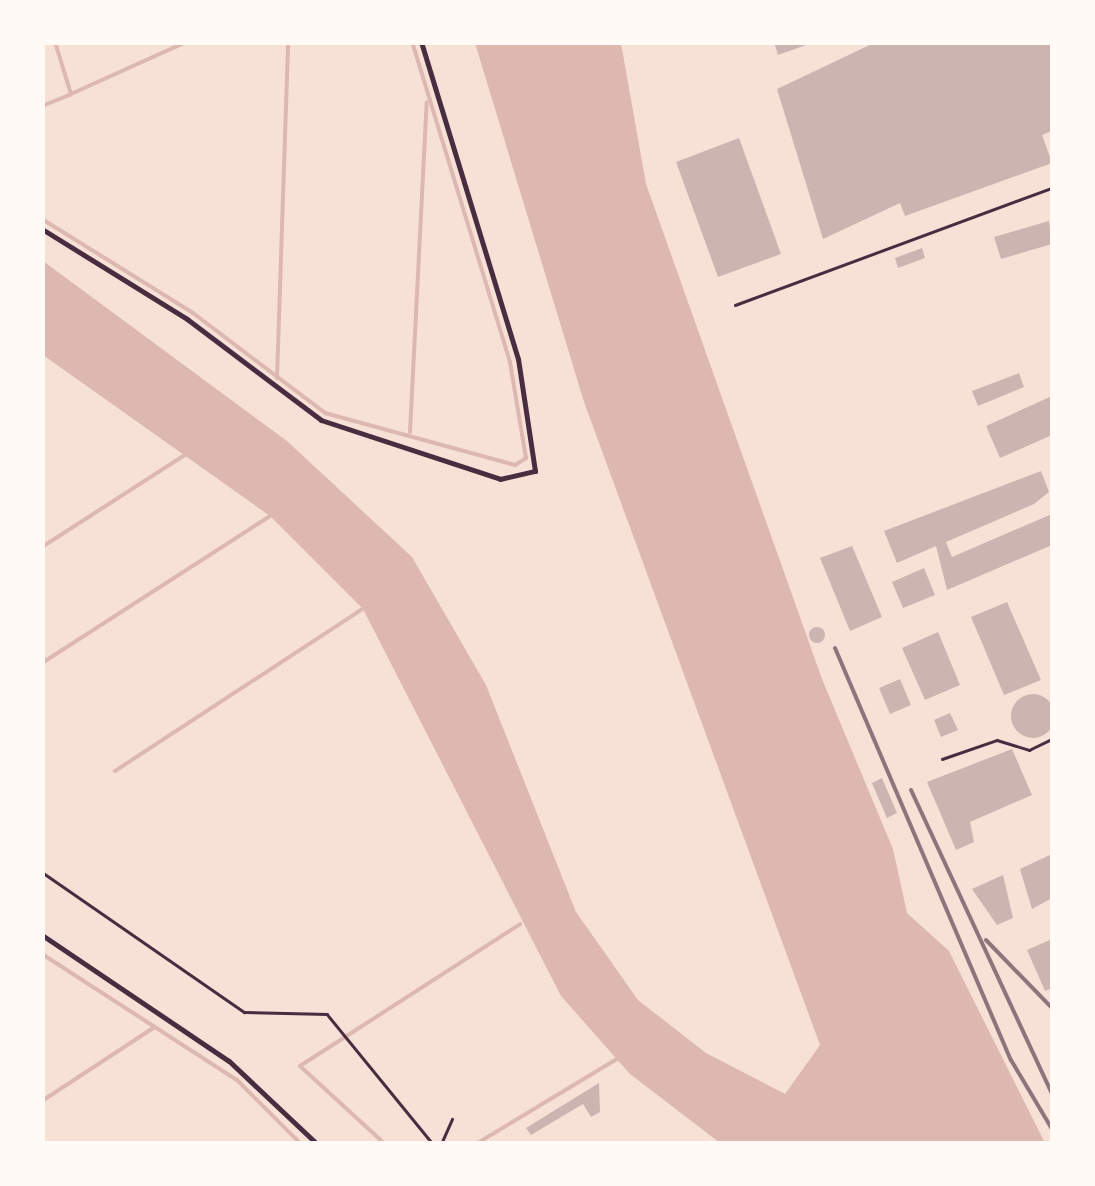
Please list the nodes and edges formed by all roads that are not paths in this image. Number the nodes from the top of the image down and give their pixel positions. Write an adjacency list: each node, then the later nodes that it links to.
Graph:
1 (421, 42): 3 (street)
2 (1052, 188): 4 (lane)
3 (42, 229)
4 (735, 304)
5 (1052, 739): 6 (lane)
6 (942, 759)
7 (42, 935): 8 (street)
8 (317, 1144)

